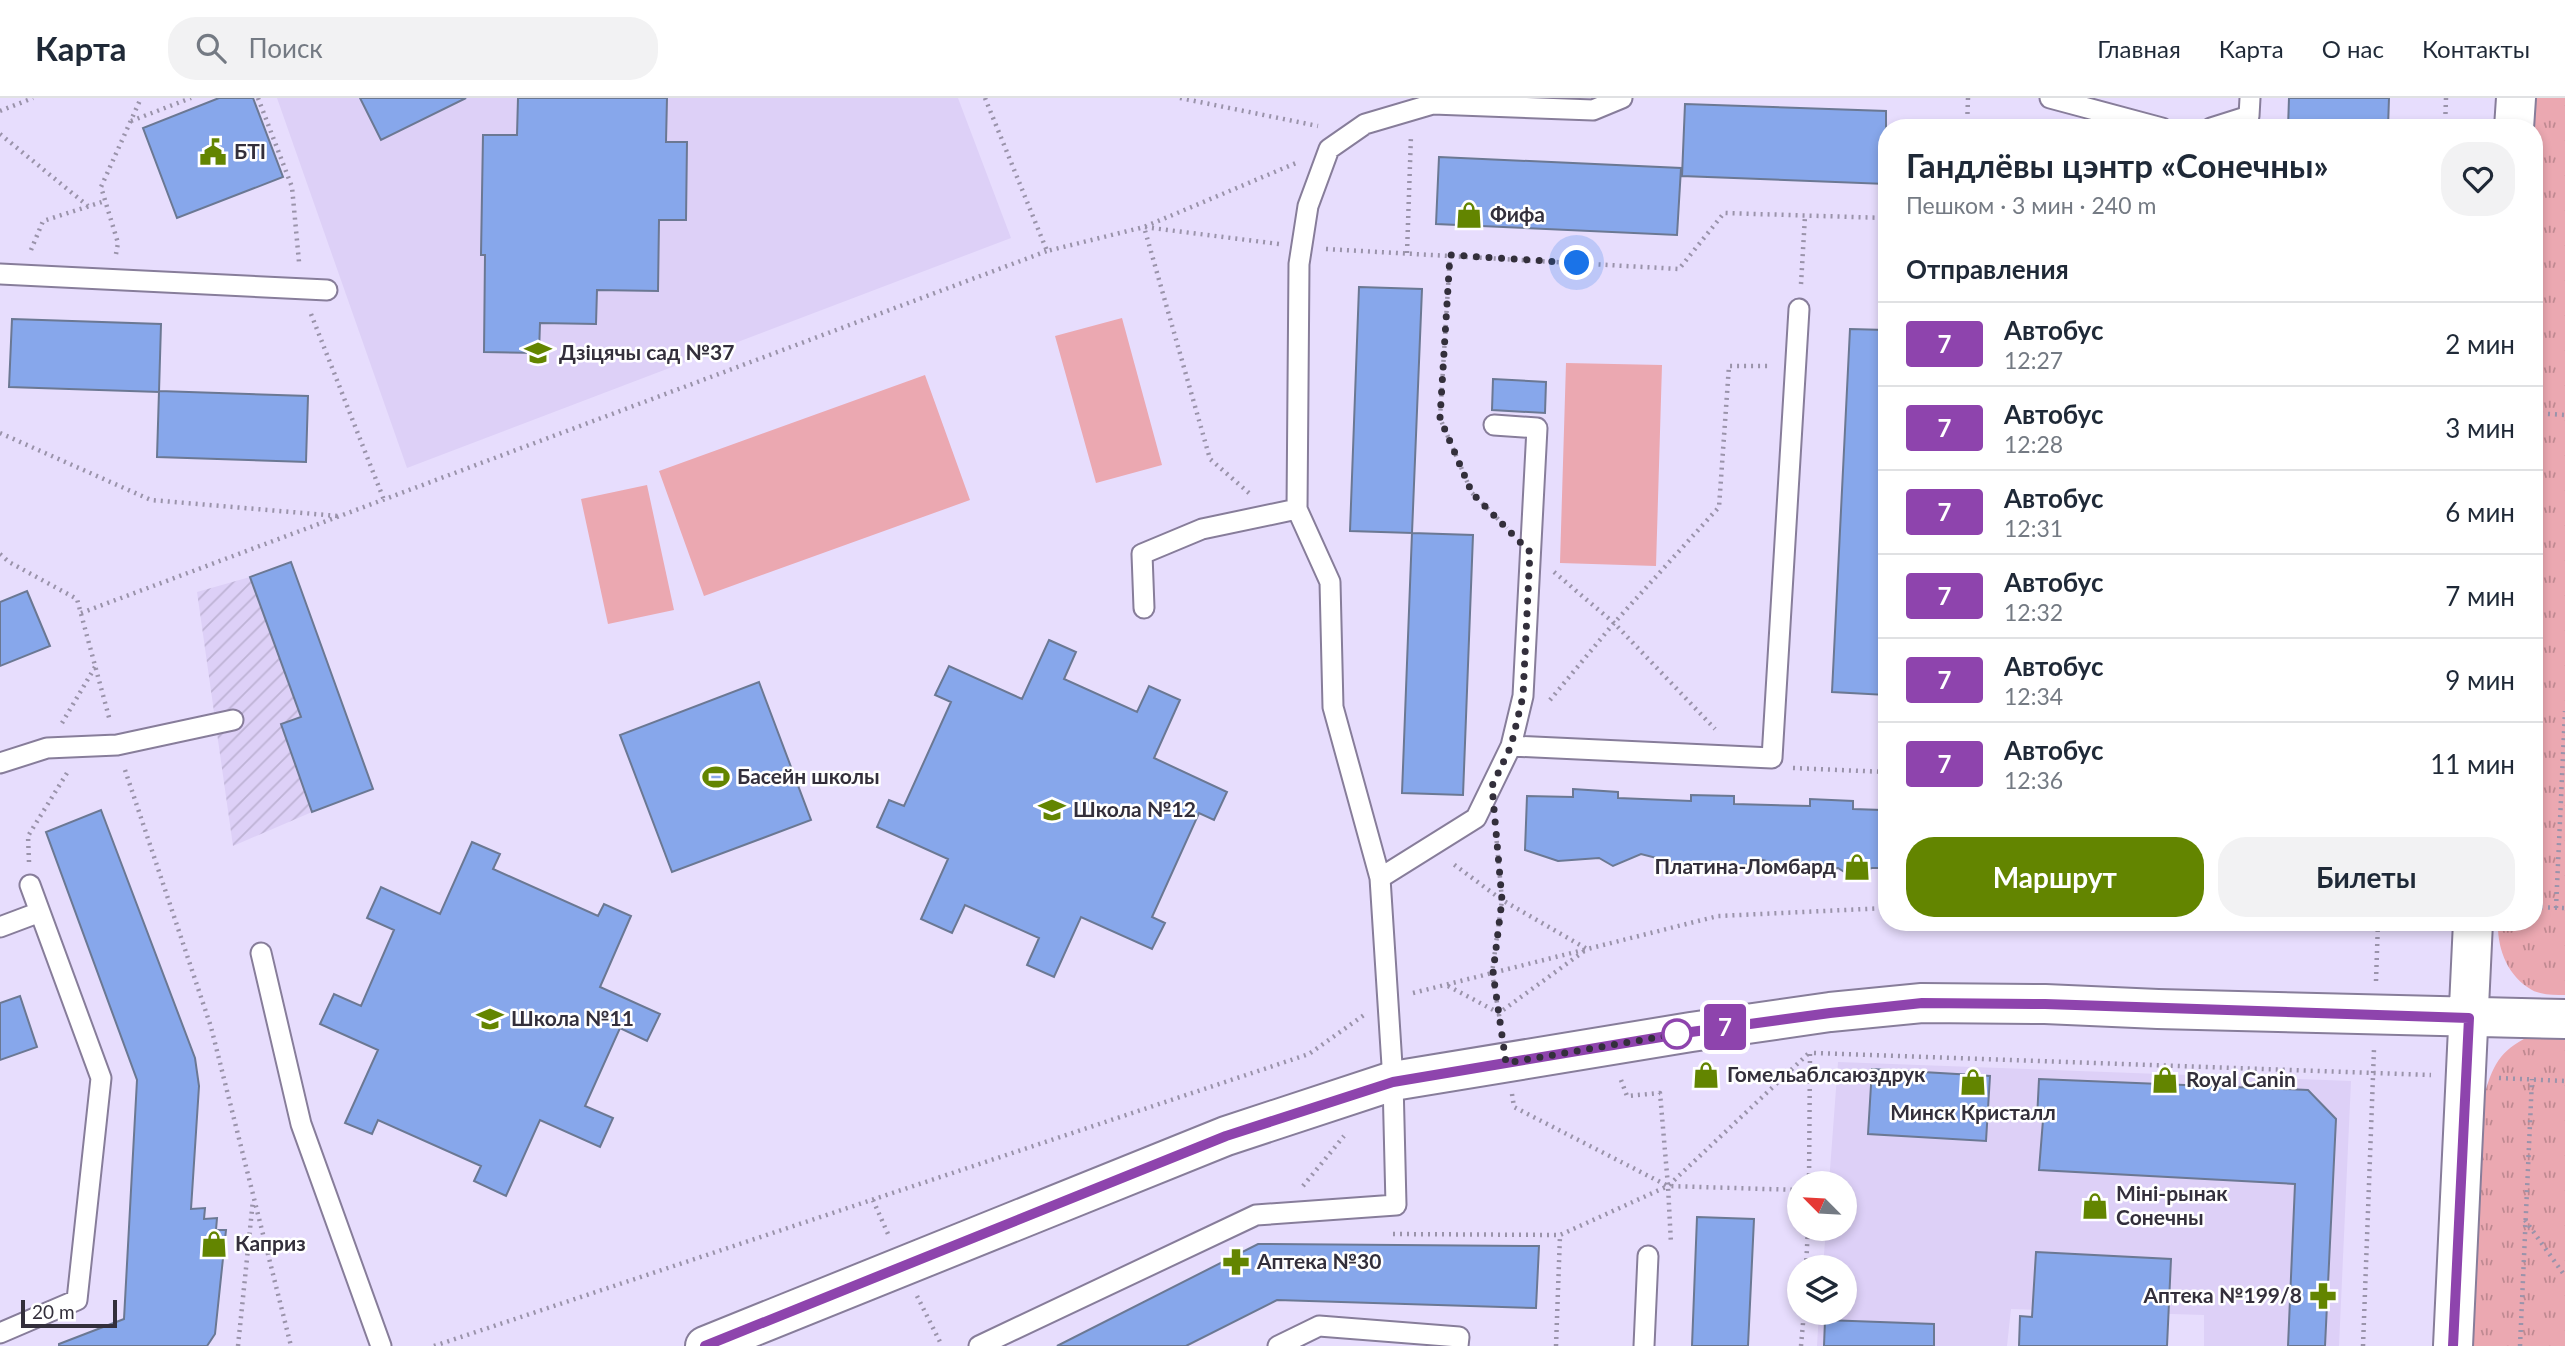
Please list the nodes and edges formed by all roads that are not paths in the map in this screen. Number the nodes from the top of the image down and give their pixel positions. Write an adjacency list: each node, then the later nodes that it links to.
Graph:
1 (1622, 98): 5 (lane)
2 (2050, 98): 6 (lane)
3 (2250, 98): 7 (lane)
4 (2516, 98): 8 (main road)
5 (1433, 101): 13 (lane)
6 (2128, 119)
7 (2240, 119)
8 (2515, 119)
9 (0, 274): 10 (lane)
10 (327, 290)
11 (1799, 309): 16 (lane)
12 (1494, 425): 16 (lane)
13 (1297, 509): 14 (lane); 18 (lane)
14 (1144, 608)
15 (233, 720): 17 (lane)
16 (1511, 746): 18 (lane)
17 (0, 763)
18 (1380, 878): 26 (lane)
19 (30, 885): 20 (lane)
20 (40, 912): 21 (lane); 28 (lane)
21 (0, 927)
22 (2473, 931): 24 (main road)
23 (261, 953): 29 (lane)
24 (2469, 1018): 25 (main road); 26 (main road); 35 (main road)
25 (2565, 1019)
26 (1393, 1082): 30 (main road); 31 (lane)
27 (1648, 1256): 34 (lane)
28 (0, 1333)
29 (381, 1346)
30 (705, 1346)
31 (979, 1346)
32 (1278, 1346): 33 (lane)
33 (1458, 1346)
34 (1644, 1346)
35 (2453, 1346)

